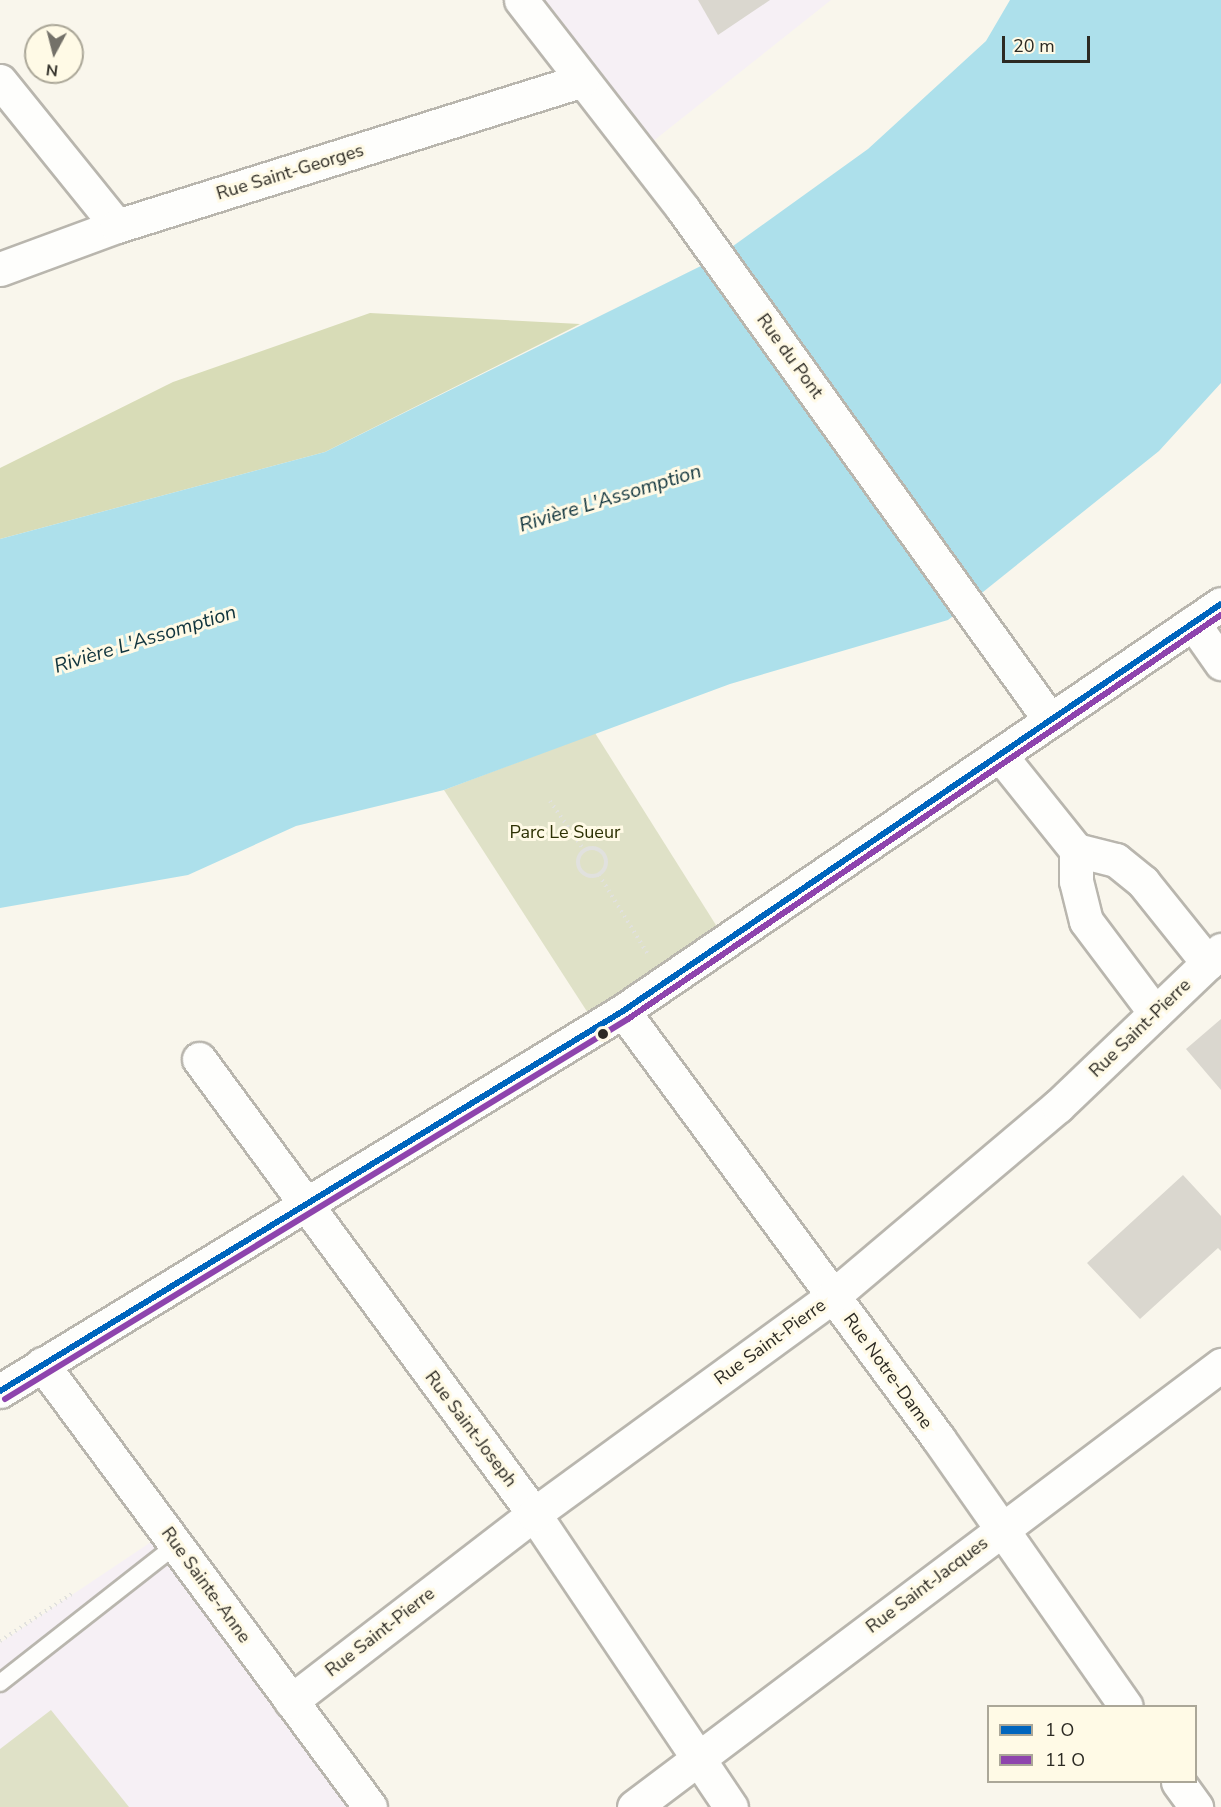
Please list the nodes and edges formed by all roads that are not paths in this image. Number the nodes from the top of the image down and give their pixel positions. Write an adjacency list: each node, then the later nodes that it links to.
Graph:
1 (521, 0): 2 (street, Rue du Pont)
2 (582, 80): 4 (street, Rue Saint-Georges); 9 (street, Rue du Pont)
3 (0, 81): 4 (street)
4 (117, 226): 5 (street, Rue Saint-Georges)
5 (0, 270)
6 (1221, 604): 7 (street)
7 (1193, 623): 8 (street); 9 (street)
8 (1221, 663)
9 (1050, 720): 10 (street)
10 (1000, 755): 11 (street); 13 (street)
11 (1076, 850): 12 (street); 14 (street)
12 (1215, 956): 14 (street, Rue Saint-Pierre)
13 (623, 1011): 16 (street); 17 (street, Rue Notre-Dame)
14 (1155, 1013): 17 (street, Rue Saint-Pierre)
15 (199, 1059): 16 (street, Rue Saint-Joseph)
16 (304, 1205): 18 (street); 21 (street, Rue Saint-Joseph)
17 (833, 1296): 21 (street, Rue Saint-Pierre); 22 (street, Rue Notre-Dame)
18 (42, 1364): 20 (street); 23 (street, Rue Sainte-Anne)
19 (1221, 1365): 22 (street, Rue Saint-Jacques)
20 (0, 1391)
21 (534, 1514): 25 (street, Rue Saint-Pierre); 27 (street, Rue Saint-Joseph)
22 (1002, 1528): 26 (street, Rue Notre-Dame); 27 (street, Rue Saint-Jacques)
23 (176, 1545): 24 (lane); 25 (street, Rue Sainte-Anne)
24 (0, 1683)
25 (291, 1701): 29 (street, Rue Sainte-Anne)
26 (1125, 1705)
27 (696, 1761): 30 (street, Rue Saint-Jacques); 31 (street, Rue Saint-Joseph)
28 (1179, 1783): 32 (street)
29 (370, 1807)
30 (634, 1807)
31 (731, 1807)
32 (1196, 1807)

